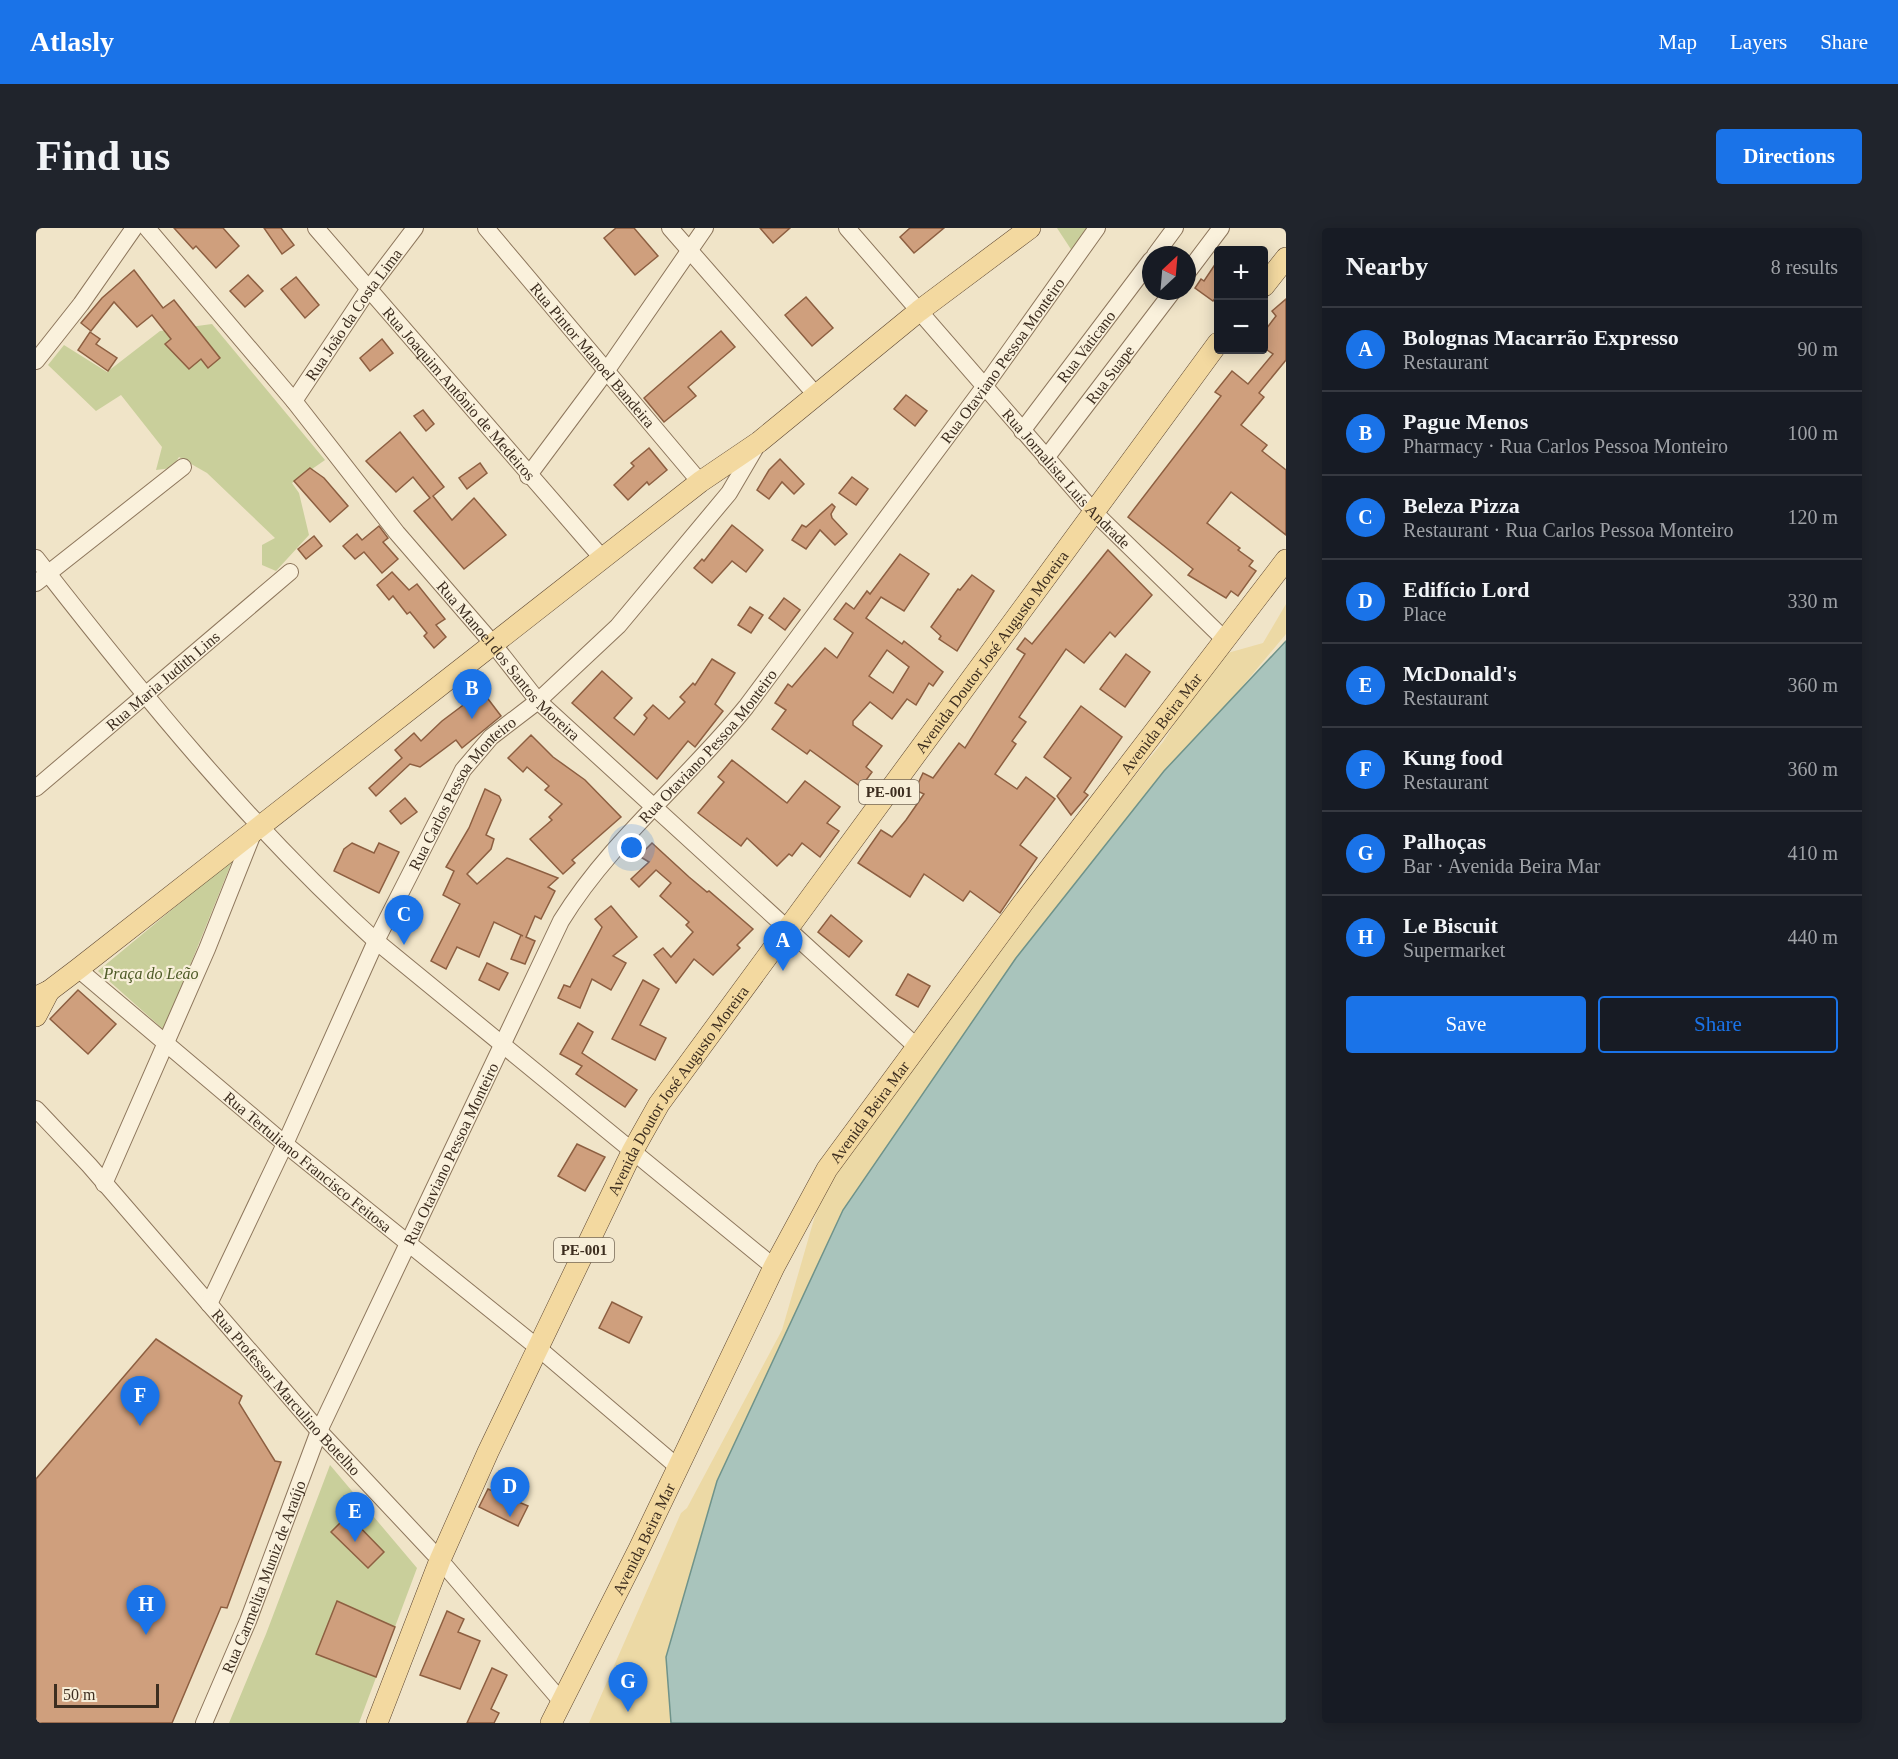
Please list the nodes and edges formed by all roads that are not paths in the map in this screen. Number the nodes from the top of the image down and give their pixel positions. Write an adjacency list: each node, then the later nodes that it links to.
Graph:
1 (134, 228): 23 (street)
2 (147, 228): 27 (street, Rua Manoel dos Santos Moreira)
3 (316, 228): 19 (street, Rua Joaquim Antônio de Medeiros)
4 (415, 228): 19 (street, Rua João da Costa Lima)
5 (486, 228): 24 (street, Rua Pintor Manoel Bandeira)
6 (670, 228): 14 (street)
7 (705, 228): 14 (street)
8 (847, 228): 21 (street, Rua Jornalista Luís Andrade)
9 (1030, 228): 21 (main road)
10 (1097, 228): 25 (street, Rua Otaviano Pessoa Monteiro)
11 (1175, 228): 13 (street)
12 (1221, 228): 16 (street)
13 (1162, 246)
14 (690, 250): 24 (street); 26 (street)
15 (1286, 258): 18 (main road)
16 (1196, 261)
17 (1142, 272): 28 (street, Rua Vaticano)
18 (1268, 280)
19 (368, 290): 27 (street, Rua João da Costa Lima); 32 (street, Rua Joaquim Antônio de Medeiros)
20 (1166, 300): 30 (street, Rua Suape)
21 (919, 311): 25 (street, Rua Jornalista Luís Andrade); 26 (main road)
22 (1214, 348): 34 (main road, Avenida Doutor José Augusto Moreira / PE-001)
23 (36, 361)
24 (607, 370): 32 (street); 33 (street, Rua Pintor Manoel Bandeira)
25 (984, 387): 28 (street, Rua Jornalista Luís Andrade); 45 (street, Rua Otaviano Pessoa Monteiro)
26 (816, 395): 29 (main road)
27 (294, 401): 41 (street, Rua Manoel dos Santos Moreira)
28 (1022, 431): 30 (street, Rua Jornalista Luís Andrade)
29 (759, 442): 33 (main road); 43 (street, Rua Carlos Pessoa Monteiro)
30 (1046, 458): 34 (street, Rua Jornalista Luís Andrade)
31 (183, 467): 39 (street)
32 (528, 476): 36 (street, Rua Joaquim Antônio de Medeiros)
33 (700, 482): 36 (main road)
34 (1094, 511): 40 (street, Rua Jornalista Luís Andrade); 47 (main road, Avenida Doutor José Augusto Moreira / PE-001)
35 (36, 558): 39 (street)
36 (603, 559): 41 (main road)
37 (1286, 560): 40 (main road, Avenida Beira Mar)
38 (290, 572): 42 (street, Rua Maria Judith Lins)
39 (42, 578): 42 (street)
40 (1224, 639): 54 (main road, Avenida Beira Mar)
41 (494, 645): 43 (street, Rua Manoel dos Santos Moreira); 46 (main road)
42 (144, 694): 44 (street, Rua Maria Judith Lins); 46 (street)
43 (538, 701): 45 (street, Rua Manoel dos Santos Moreira); 48 (street, Rua Carlos Pessoa Monteiro)
44 (36, 788)
45 (655, 809): 47 (street, Rua Manoel dos Santos Moreira); 53 (street, Rua Otaviano Pessoa Monteiro)
46 (257, 828): 48 (street); 49 (main road); 52 (street)
47 (788, 930): 54 (street, Rua Manoel dos Santos Moreira); 57 (main road, Avenida Doutor José Augusto Moreira / PE-001)
48 (376, 941): 53 (street); 56 (street, Rua Carlos Pessoa Monteiro)
49 (78, 969): 50 (main road); 52 (street, Rua Tertuliano Francisco Feitosa)
50 (43, 994): 51 (main road)
51 (36, 1016)
52 (166, 1042): 56 (street, Rua Tertuliano Francisco Feitosa); 58 (street)
53 (501, 1042): 57 (street); 59 (street, Rua Otaviano Pessoa Monteiro)
54 (918, 1048): 60 (main road, Avenida Beira Mar)
55 (36, 1109): 58 (street, Rua Professor Marculino Botelho)
56 (285, 1144): 59 (street, Rua Tertuliano Francisco Feitosa); 61 (street, Rua Carlos Pessoa Monteiro)
57 (632, 1152): 60 (street); 62 (main road, Avenida Doutor José Augusto Moreira / PE-001)
58 (104, 1184): 61 (street, Rua Professor Marculino Botelho)
59 (409, 1245): 62 (street, Rua Tertuliano Francisco Feitosa); 63 (street, Rua Otaviano Pessoa Monteiro)
60 (774, 1267): 64 (main road, Avenida Beira Mar)
61 (209, 1304): 63 (street, Rua Professor Marculino Botelho)
62 (537, 1347): 64 (street, Rua Tertuliano Francisco Feitosa); 65 (main road, Avenida Doutor José Augusto Moreira / PE-001)
63 (319, 1431): 65 (street, Rua Professor Marculino Botelho); 67 (street, Rua Carmelita Muniz de Araújo)
64 (679, 1468): 66 (main road, Avenida Beira Mar)
65 (440, 1560): 66 (street, Rua Professor Marculino Botelho); 68 (main road, PE-001)
66 (562, 1702): 69 (main road, Avenida Beira Mar)
67 (204, 1723)
68 (377, 1723)
69 (551, 1723)

